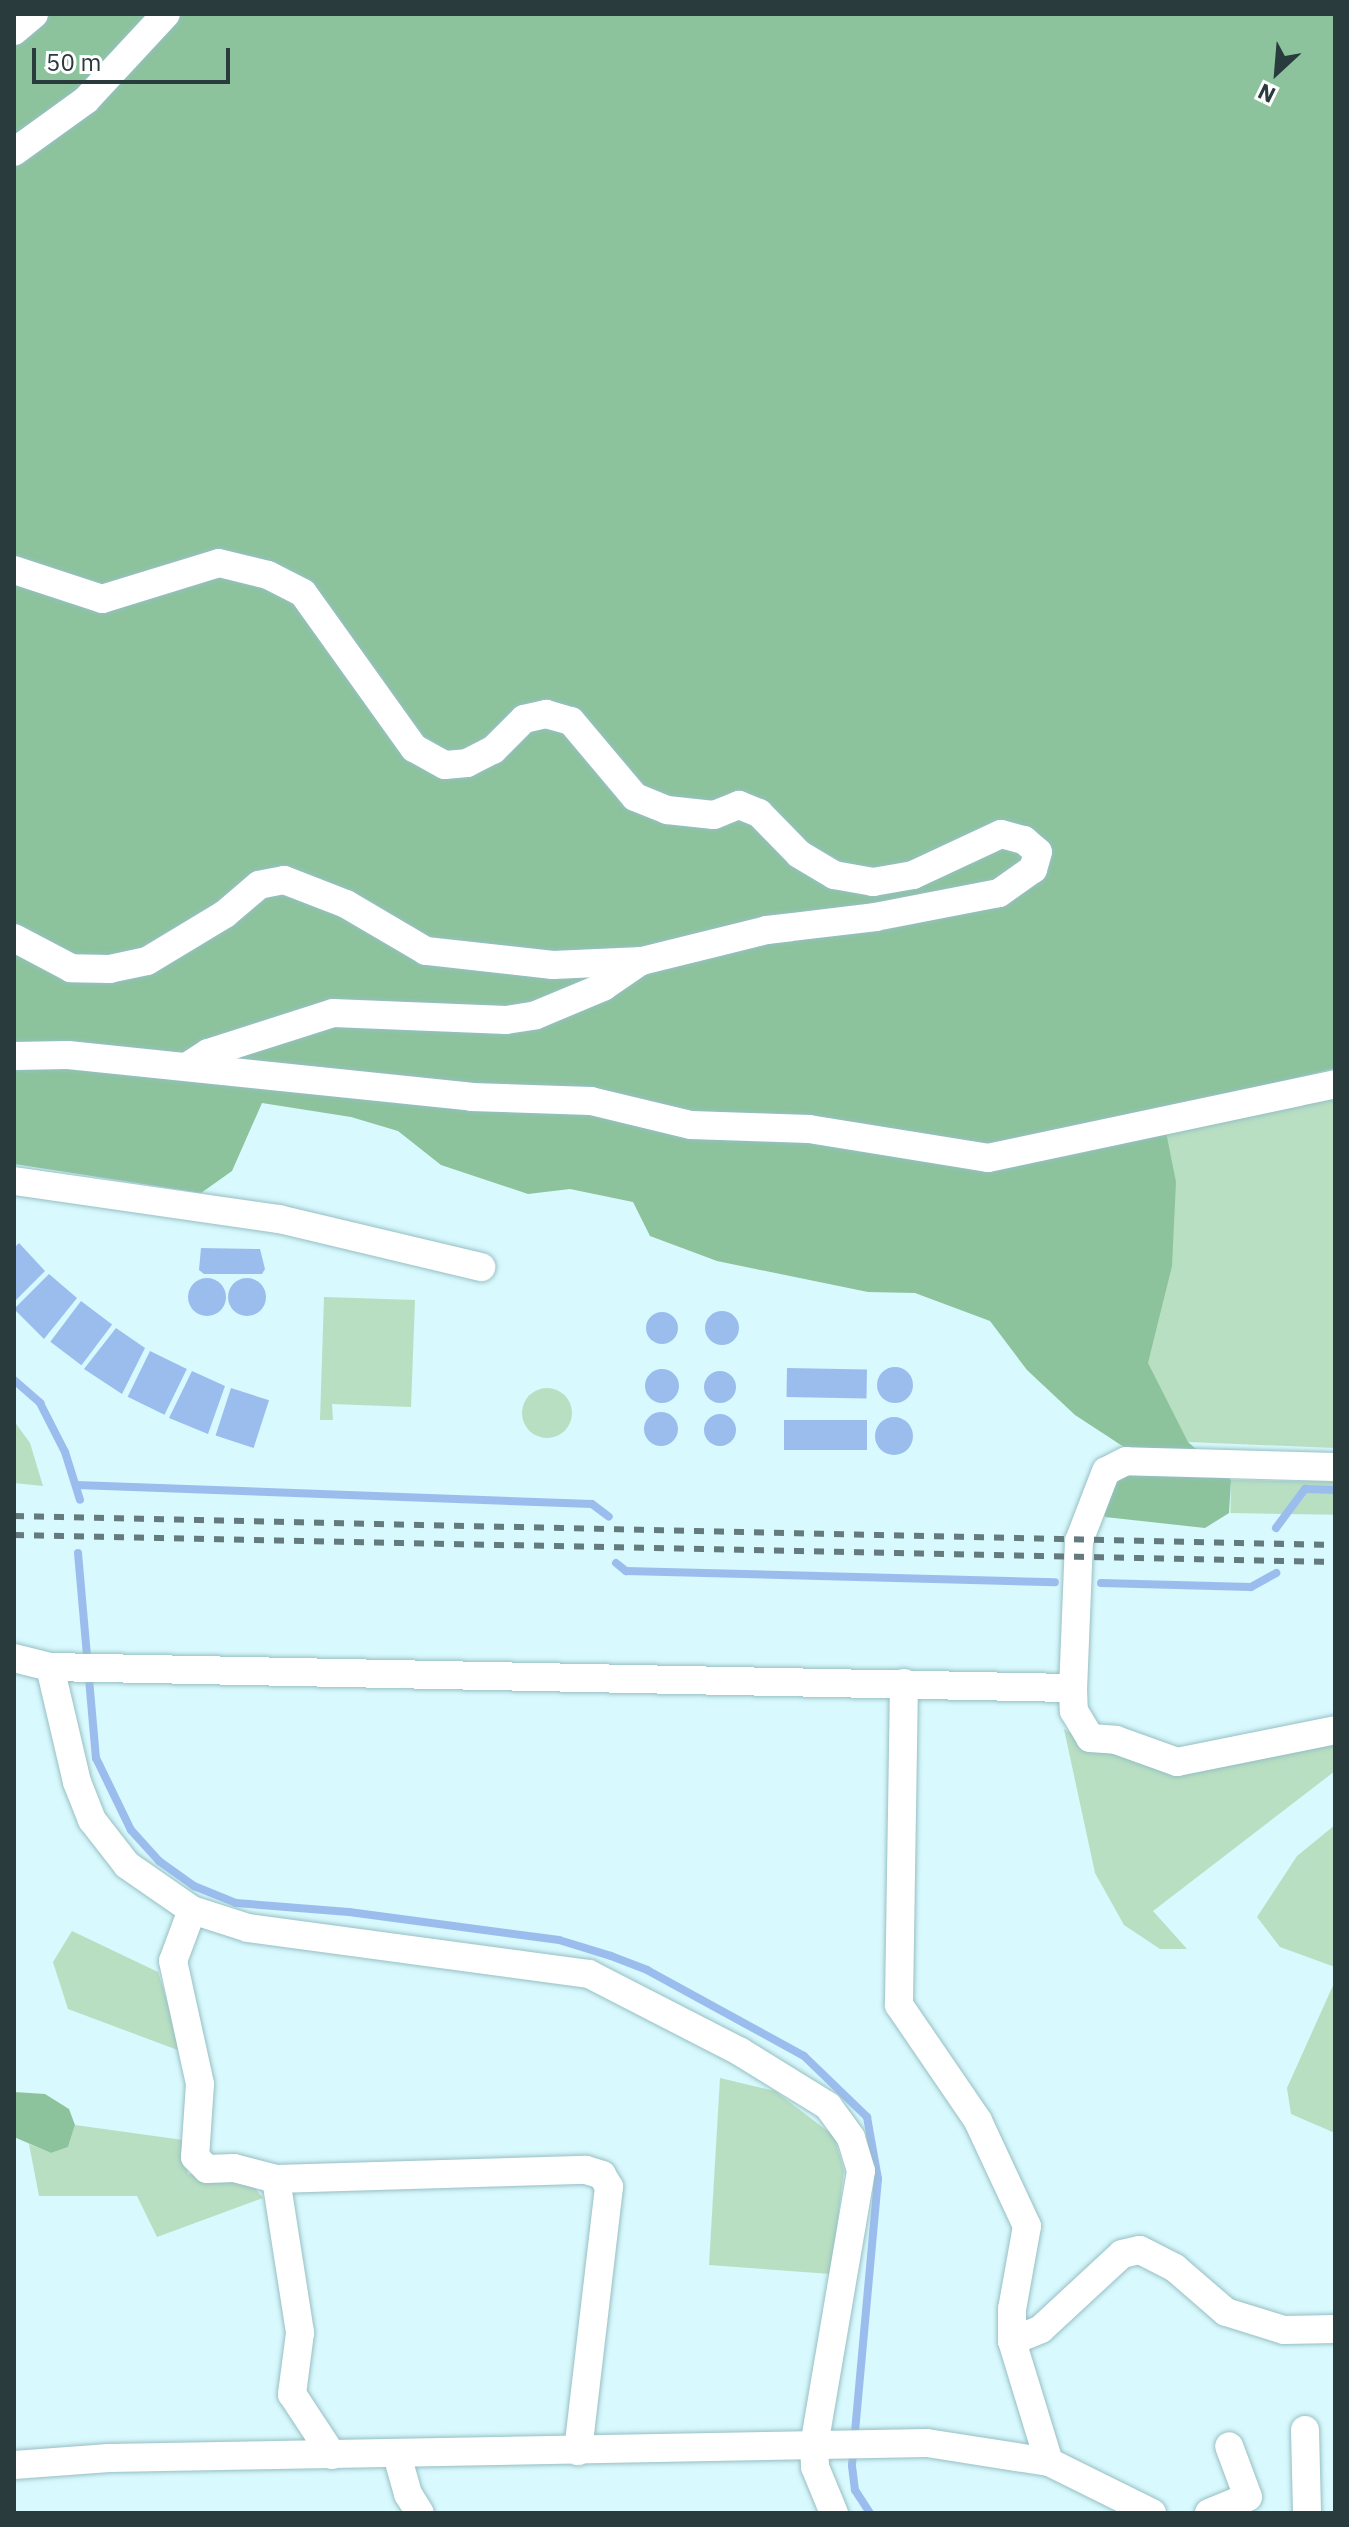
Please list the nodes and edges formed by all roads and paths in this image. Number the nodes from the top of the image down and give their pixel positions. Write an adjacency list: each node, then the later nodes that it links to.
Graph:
1 (34, 14): 3 (street)
2 (166, 14): 4 (street)
3 (14, 31)
4 (14, 152)
5 (14, 570): 7 (street)
6 (14, 938): 7 (street)
7 (642, 961): 9 (street)
8 (14, 1056): 9 (street)
9 (188, 1066): 10 (street)
10 (1335, 1084)
11 (14, 1181): 12 (street)
12 (481, 1267)
13 (1335, 1467): 17 (street)
14 (14, 1658): 15 (street)
15 (57, 1666): 16 (street); 19 (street)
16 (904, 1683): 17 (street); 22 (street)
17 (1073, 1688): 18 (street)
18 (1335, 1730)
19 (192, 1910): 20 (street); 24 (street)
20 (276, 2179): 26 (street); 27 (street)
21 (1335, 2329): 22 (street)
22 (1012, 2341): 29 (street)
23 (1305, 2430): 35 (street)
24 (820, 2445): 26 (street); 29 (street); 32 (street)
25 (1229, 2446): 34 (street)
26 (578, 2451): 28 (street)
27 (332, 2455): 28 (street); 30 (street)
28 (397, 2455): 31 (street)
29 (1049, 2462): 33 (street)
30 (14, 2465)
31 (420, 2513)
32 (834, 2513)
33 (1152, 2513)
34 (1209, 2513)
35 (1307, 2513)

